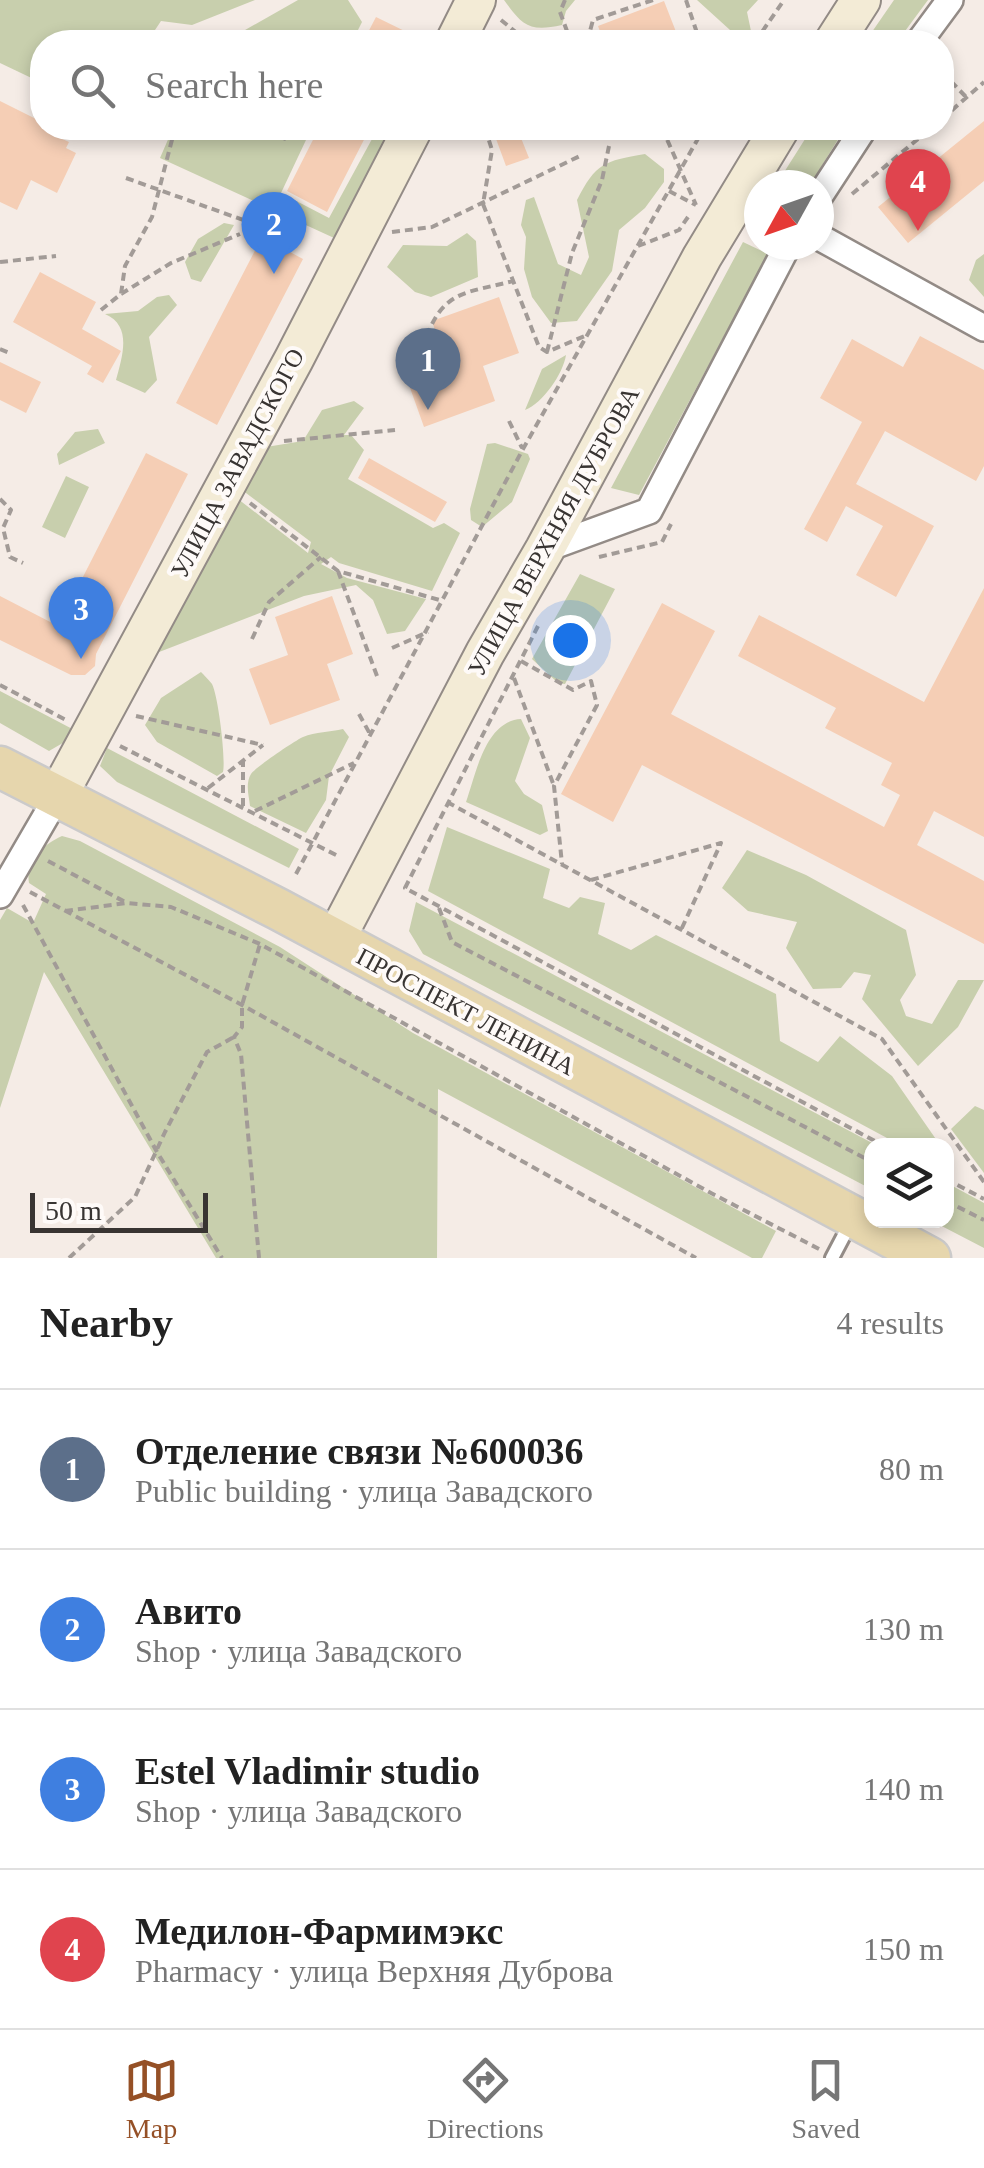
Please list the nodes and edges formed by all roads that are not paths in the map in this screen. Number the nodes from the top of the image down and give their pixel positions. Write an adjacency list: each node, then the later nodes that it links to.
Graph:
1 (476, 0): 4 (main road)
2 (862, 0): 5 (main road)
3 (950, 0): 6 (street)
4 (460, 30)
5 (842, 30)
6 (929, 30)
7 (406, 140): 18 (main road, УЛИЦА ЗАВАДСКОГО)
8 (775, 140): 10 (main road, УЛИЦА ВЕРХНЯЯ ДУБРОВА)
9 (856, 140): 11 (street)
10 (762, 170)
11 (834, 174)
12 (744, 208): 16 (main road, УЛИЦА ВЕРХНЯЯ ДУБРОВА)
13 (834, 245): 15 (street)
14 (780, 260): 16 (street)
15 (984, 328)
16 (545, 549): 20 (main road, УЛИЦА ВЕРХНЯЯ ДУБРОВА)
17 (0, 766): 18 (main road, ПРОСПЕКТ ЛЕНИНА)
18 (58, 797): 19 (street); 20 (main road, ПРОСПЕКТ ЛЕНИНА)
19 (4, 887)
20 (335, 940): 21 (main road, ПРОСПЕКТ ЛЕНИНА)
21 (854, 1218): 22 (lane); 23 (main road, ПРОСПЕКТ ЛЕНИНА)
22 (833, 1257)
23 (930, 1258)

